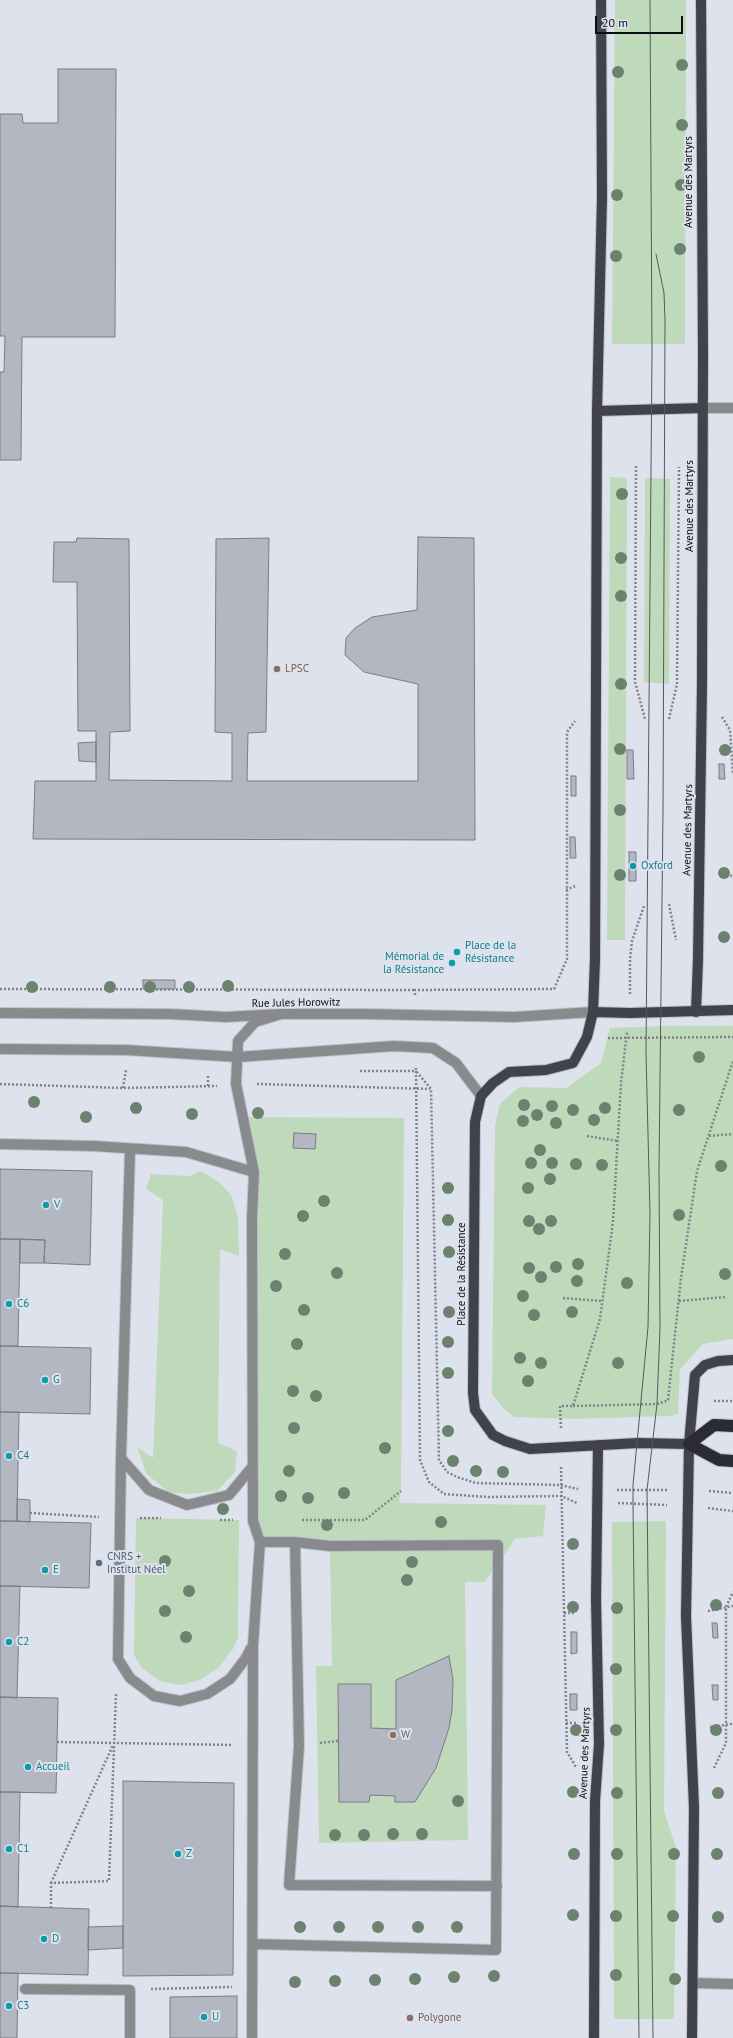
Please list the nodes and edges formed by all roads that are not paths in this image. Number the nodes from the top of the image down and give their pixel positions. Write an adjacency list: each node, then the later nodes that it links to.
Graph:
1 (602, 0): 5 (main road)
2 (701, 0): 3 (main road, Avenue des Martyrs)
3 (703, 408): 4 (street); 5 (main road); 8 (main road, Avenue des Martyrs)
4 (733, 408)
5 (597, 411): 7 (main road)
6 (733, 1010): 8 (main road)
7 (592, 1012): 8 (main road); 10 (street, Rue Jules Horowitz); 13 (main road)
8 (696, 1012)
9 (0, 1013): 10 (street, Rue Jules Horowitz)
10 (281, 1014): 12 (street)
11 (0, 1049): 12 (street)
12 (238, 1057): 13 (street); 16 (street)
13 (481, 1096): 20 (main road, Place de la Résistance)
14 (0, 1144): 15 (street)
15 (130, 1150): 16 (street); 21 (street)
16 (254, 1172): 23 (street)
17 (733, 1360): 19 (main road)
18 (733, 1426): 19 (highway)
19 (689, 1444): 20 (main road, Place de la Résistance); 22 (highway); 29 (main road)
20 (598, 1445): 34 (main road, Avenue des Martyrs)
21 (121, 1458): 23 (street); 26 (street)
22 (733, 1461)
23 (253, 1466): 24 (street)
24 (260, 1542): 25 (street); 26 (street)
25 (295, 1542): 27 (street); 27 (street)
26 (253, 1645): 28 (street)
27 (496, 1886): 28 (street)
28 (253, 1944): 33 (street)
29 (693, 1983): 30 (street); 35 (main road)
30 (733, 1984)
31 (25, 1989): 32 (street)
32 (130, 2038)
33 (252, 2038)
34 (594, 2038)
35 (692, 2038)

